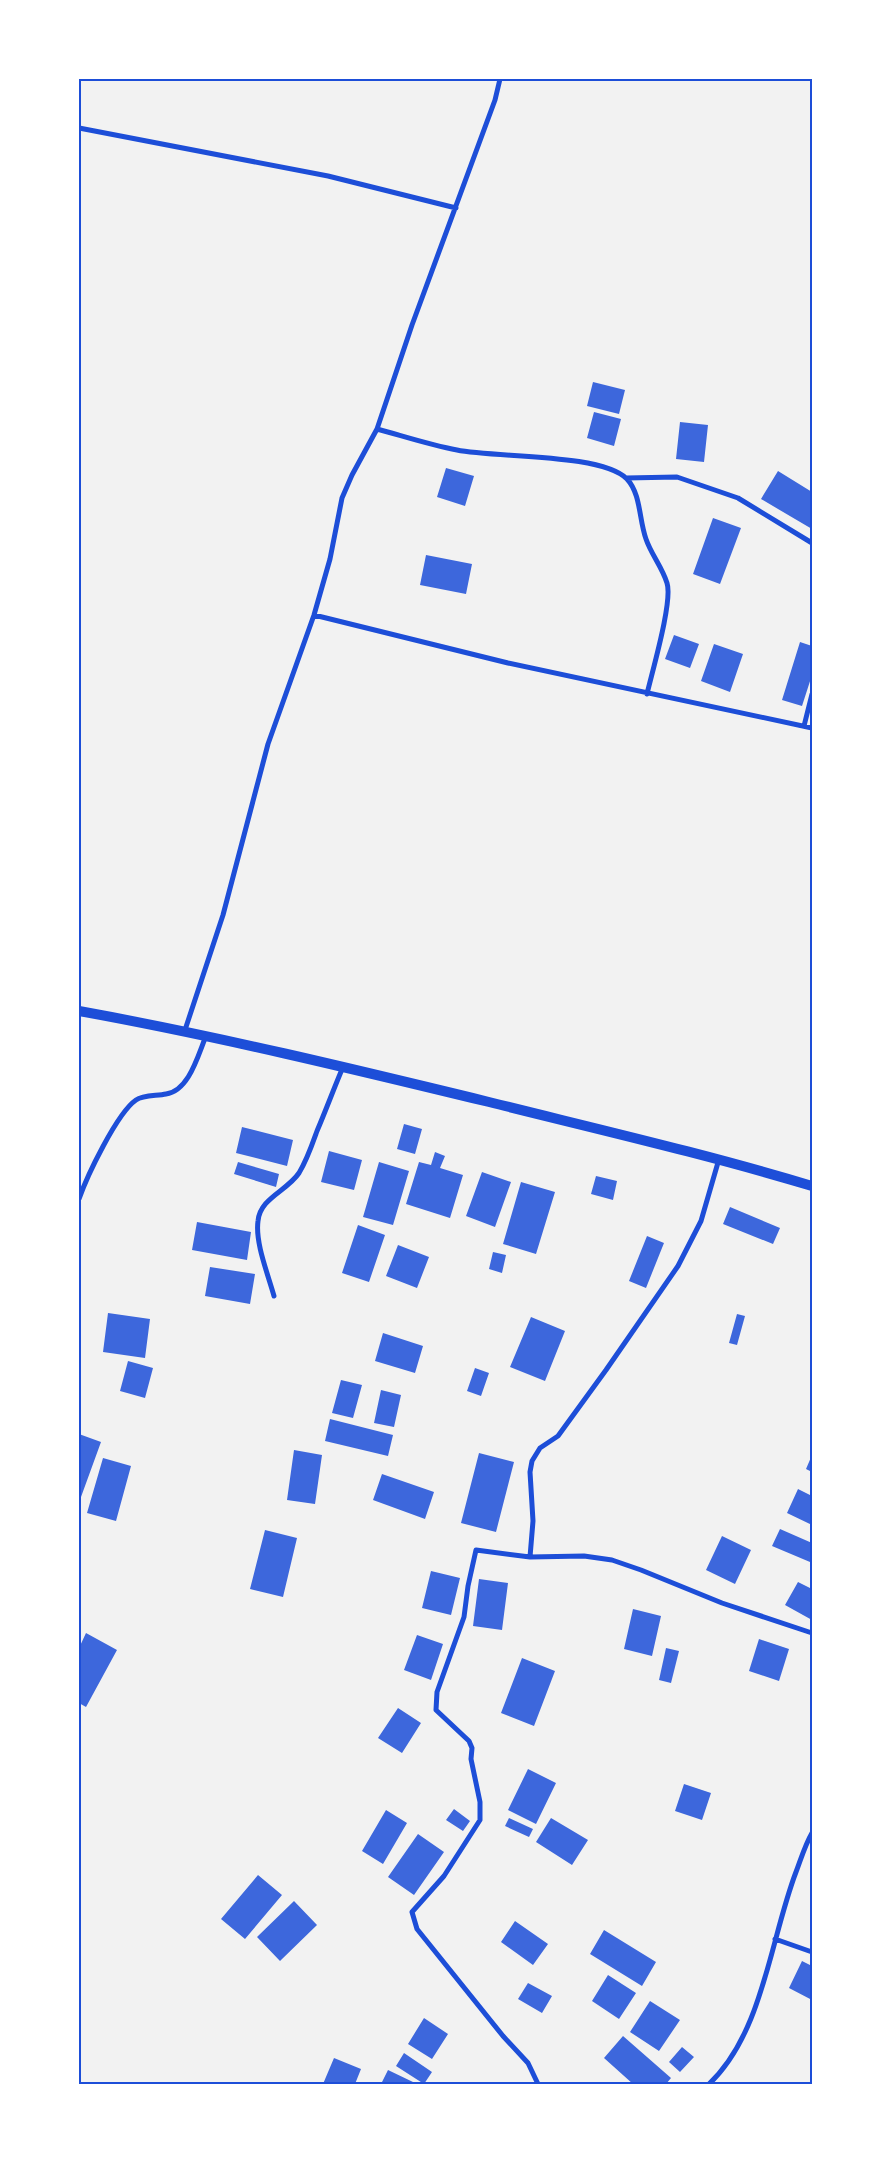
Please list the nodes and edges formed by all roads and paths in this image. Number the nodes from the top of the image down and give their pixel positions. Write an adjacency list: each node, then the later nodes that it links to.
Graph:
1 (500, 79): 3 (street)
2 (79, 128): 3 (street)
3 (456, 208): 4 (street)
4 (377, 429): 5 (street); 7 (street)
5 (626, 478): 6 (street); 8 (street)
6 (812, 543)
7 (314, 615): 8 (street); 13 (street)
8 (647, 694): 10 (street)
9 (812, 694): 10 (street)
10 (804, 726): 11 (street)
11 (812, 728)
12 (79, 1011): 13 (main road)
13 (185, 1030): 14 (main road)
14 (207, 1036): 15 (main road); 18 (street)
15 (343, 1066): 16 (main road); 19 (street)
16 (719, 1159): 17 (main road); 20 (street)
17 (812, 1186)
18 (79, 1199)
19 (274, 1296)
20 (530, 1558): 21 (street); 25 (street)
21 (812, 1632)
22 (812, 1833): 23 (street)
23 (775, 1939): 24 (street); 26 (street)
24 (812, 1952)
25 (538, 2084)
26 (709, 2084)

